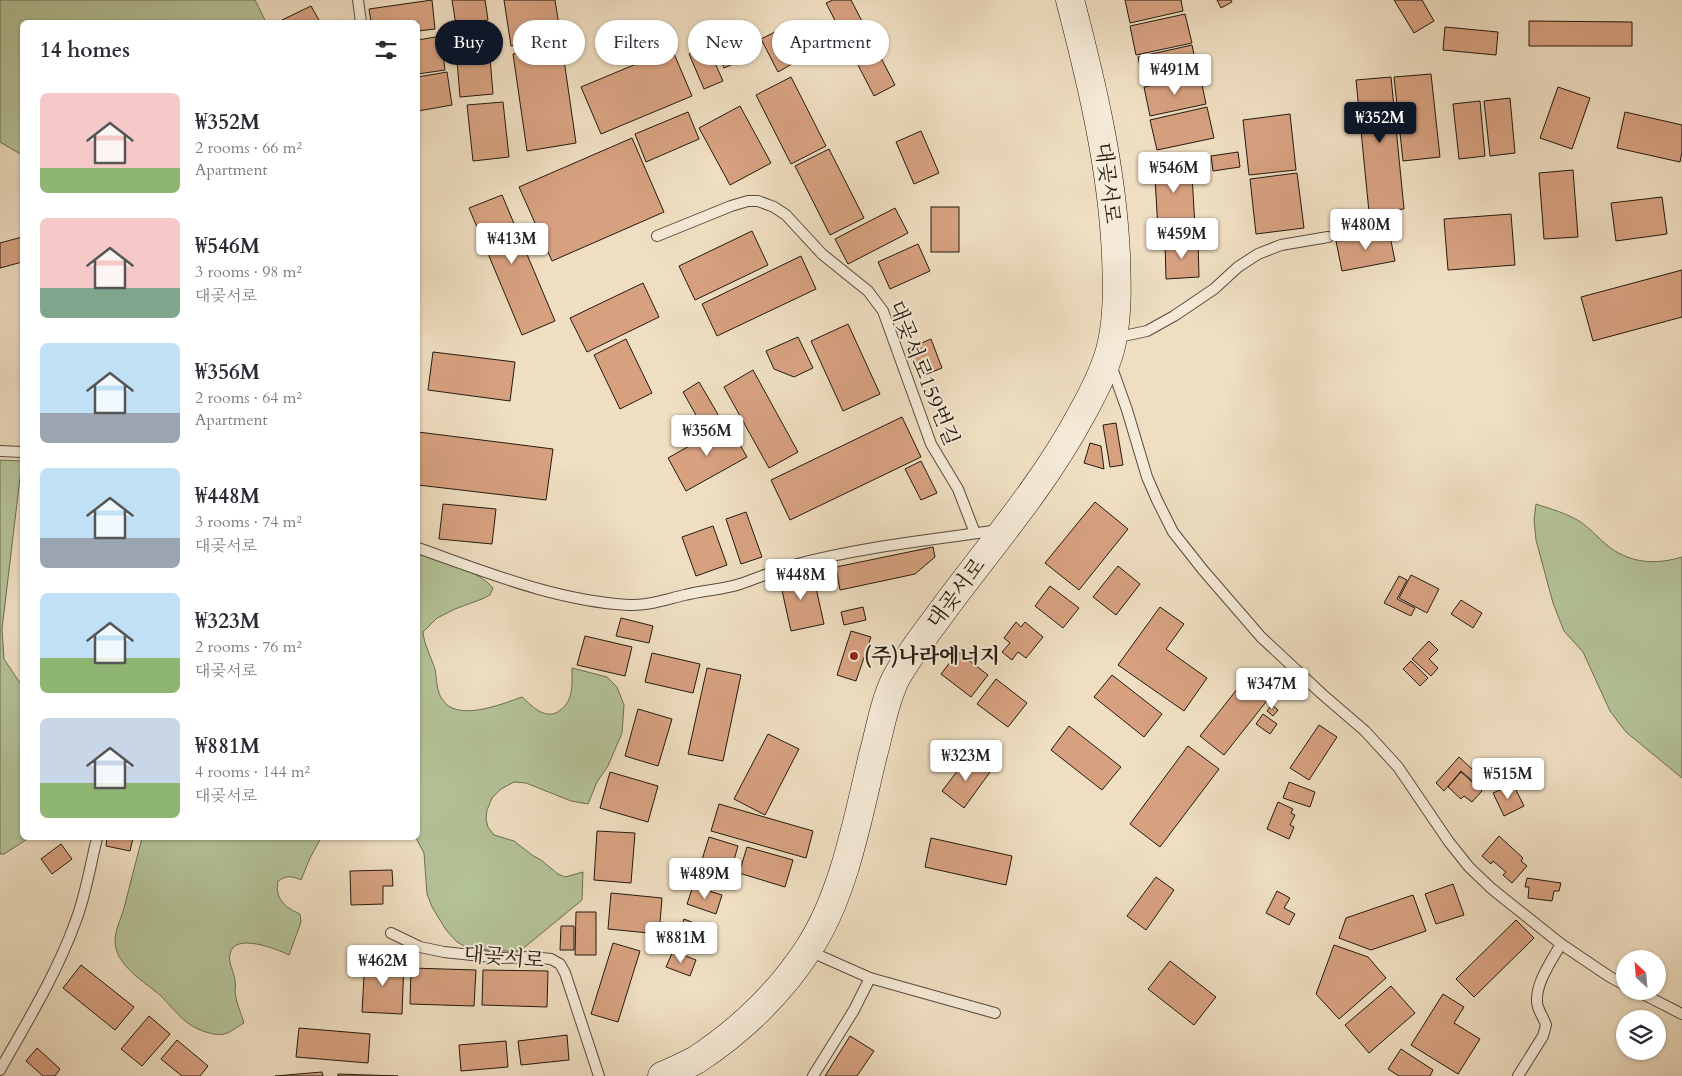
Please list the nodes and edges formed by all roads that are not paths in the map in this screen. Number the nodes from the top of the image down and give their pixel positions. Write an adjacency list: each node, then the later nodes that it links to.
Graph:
1 (358, 0): 3 (lane)
2 (1070, 0): 6 (street, 대곶서로)
3 (361, 20)
4 (657, 236): 10 (lane, 대곶서로159번길)
5 (1328, 237): 6 (lane)
6 (1111, 348): 9 (street, 대곶서로); 14 (lane)
7 (0, 450): 8 (lane)
8 (20, 452)
9 (1004, 529): 10 (lane); 15 (street, 대곶서로)
10 (975, 534): 11 (lane)
11 (420, 549)
12 (97, 840): 21 (lane)
13 (391, 934): 22 (lane, 대곶서로)
14 (1561, 944): 17 (lane); 25 (lane)
15 (808, 951): 16 (lane); 23 (street, 대곶서로)
16 (870, 978): 19 (lane); 24 (lane)
17 (1616, 981)
18 (1655, 1000): 20 (lane)
19 (995, 1013)
20 (1682, 1014)
21 (0, 1070)
22 (599, 1076)
23 (662, 1076)
24 (813, 1076)
25 (1518, 1076)

